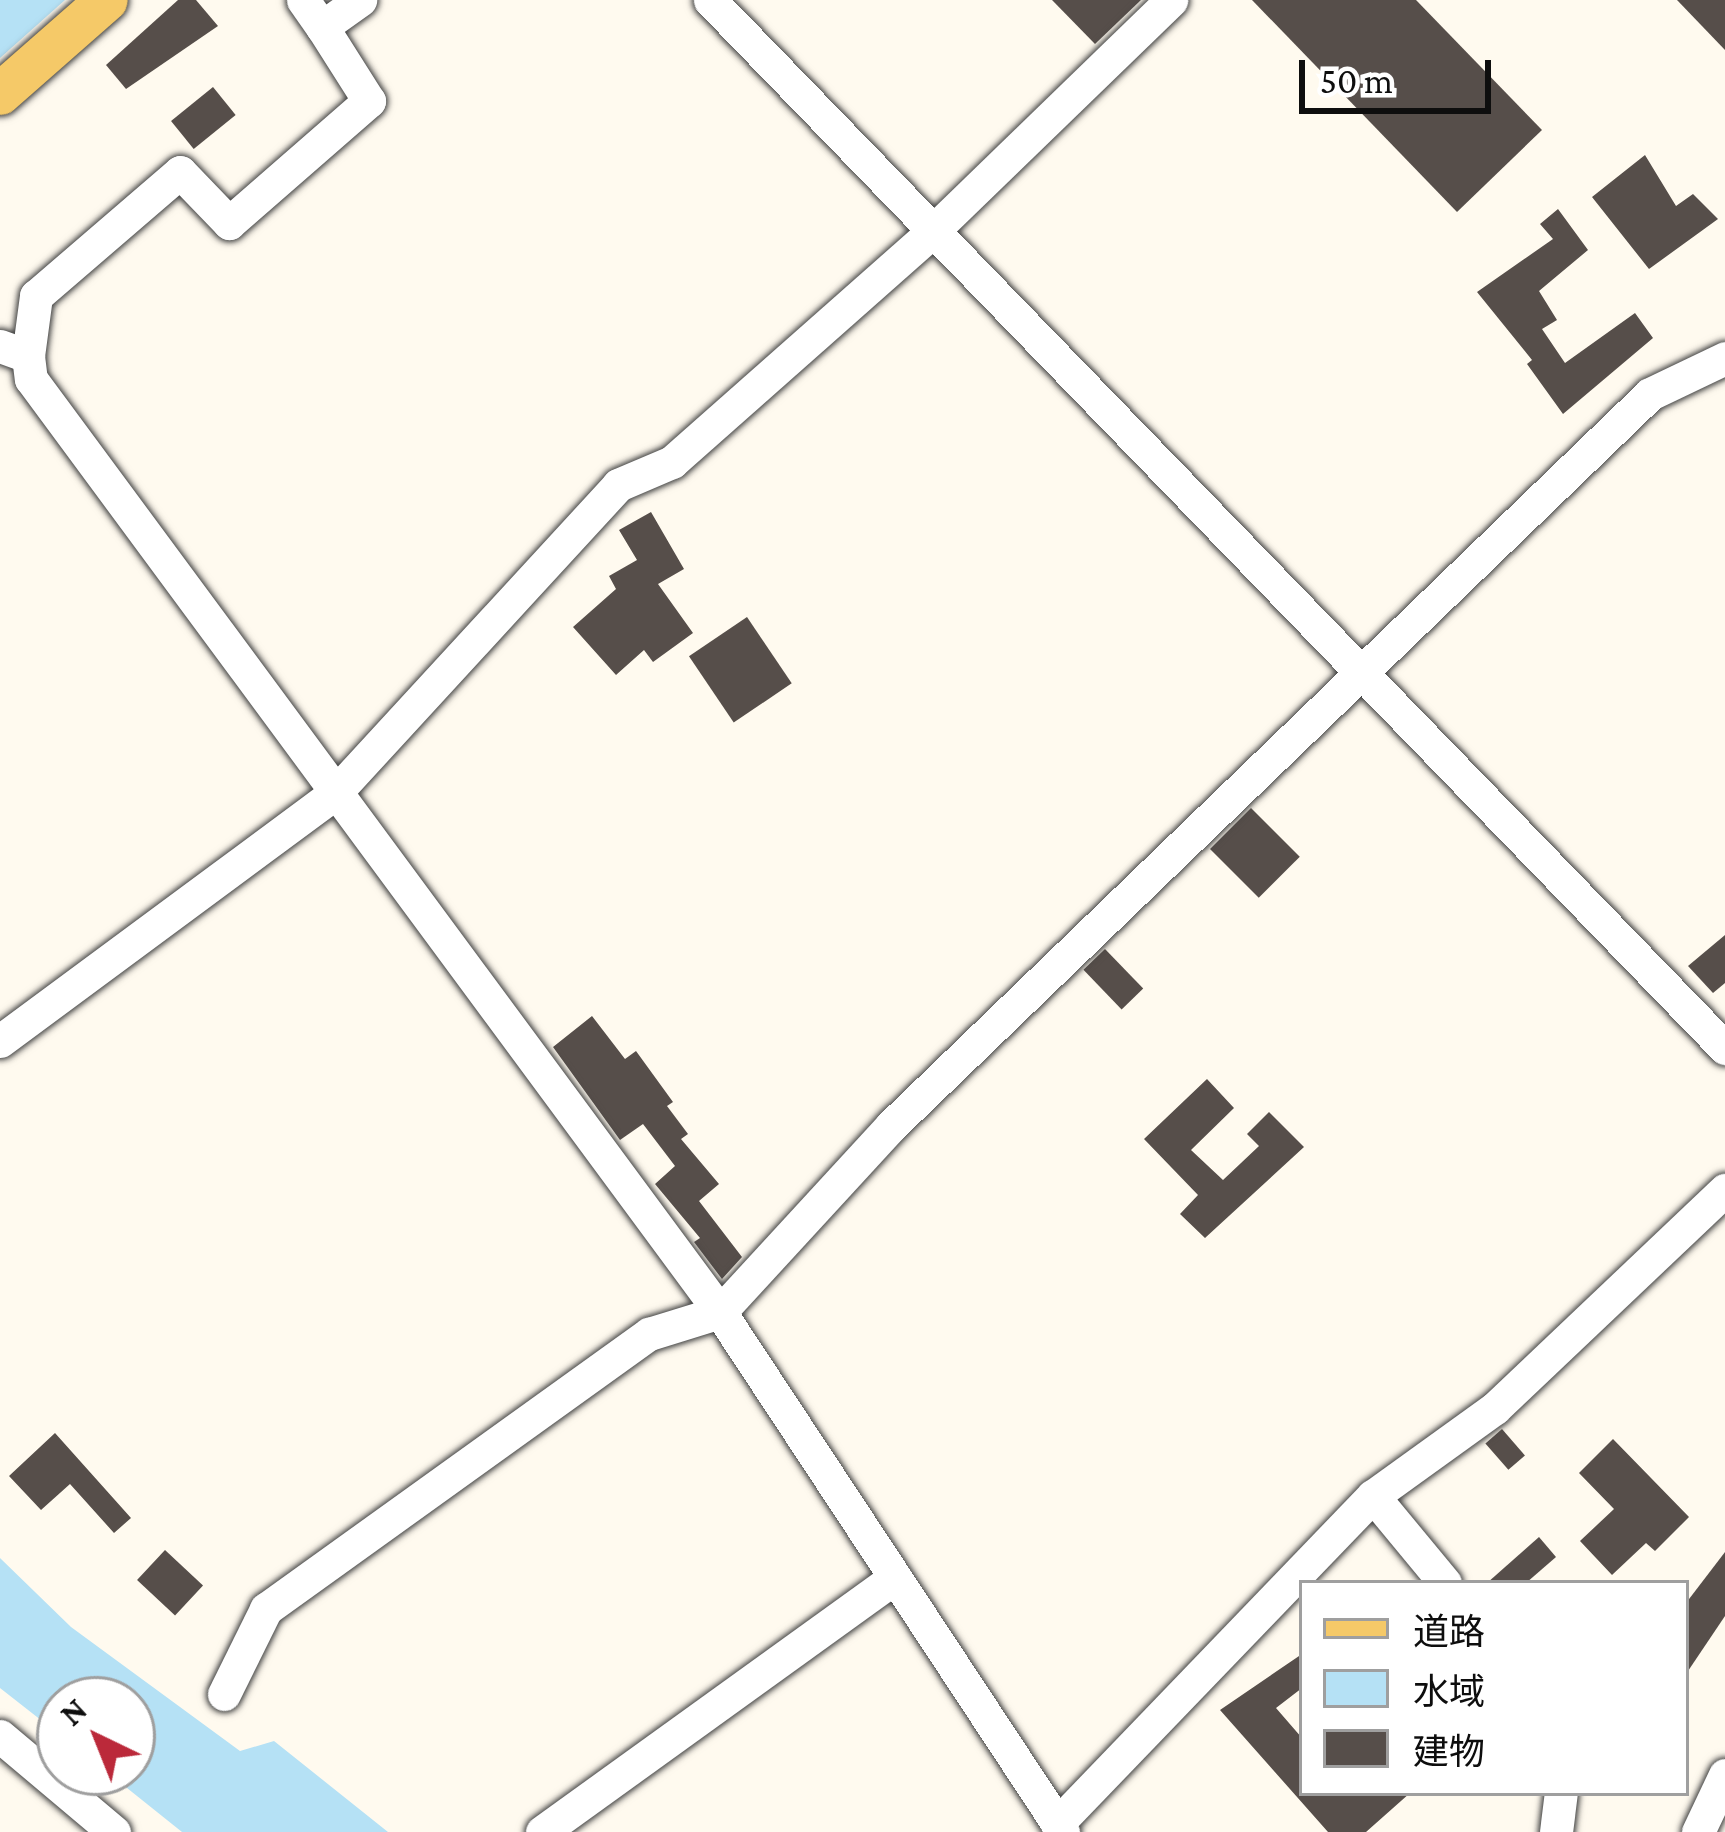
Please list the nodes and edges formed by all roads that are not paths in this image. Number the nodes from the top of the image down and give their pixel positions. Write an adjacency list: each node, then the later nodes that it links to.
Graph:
1 (107, 0): 6 (main road)
2 (360, 0): 5 (street)
3 (710, 0): 7 (street)
4 (1171, 0): 7 (street)
5 (312, 14): 8 (street)
6 (0, 94)
7 (935, 229): 10 (street); 11 (street)
8 (14, 351): 11 (street)
9 (1725, 358): 10 (street)
10 (1364, 669): 13 (street); 15 (street)
11 (336, 792): 12 (street); 15 (street)
12 (0, 1041)
13 (1725, 1048)
14 (1725, 1190): 16 (street)
15 (720, 1312): 17 (street); 19 (street)
16 (1373, 1496): 18 (street); 23 (street)
17 (895, 1577): 23 (street); 25 (street)
18 (1443, 1580)
19 (224, 1694)
20 (0, 1736): 24 (street)
21 (1725, 1775): 27 (street)
22 (1561, 1796): 26 (street)
23 (1060, 1828)
24 (114, 1832)
25 (542, 1832)
26 (1556, 1832)
27 (1698, 1832)

